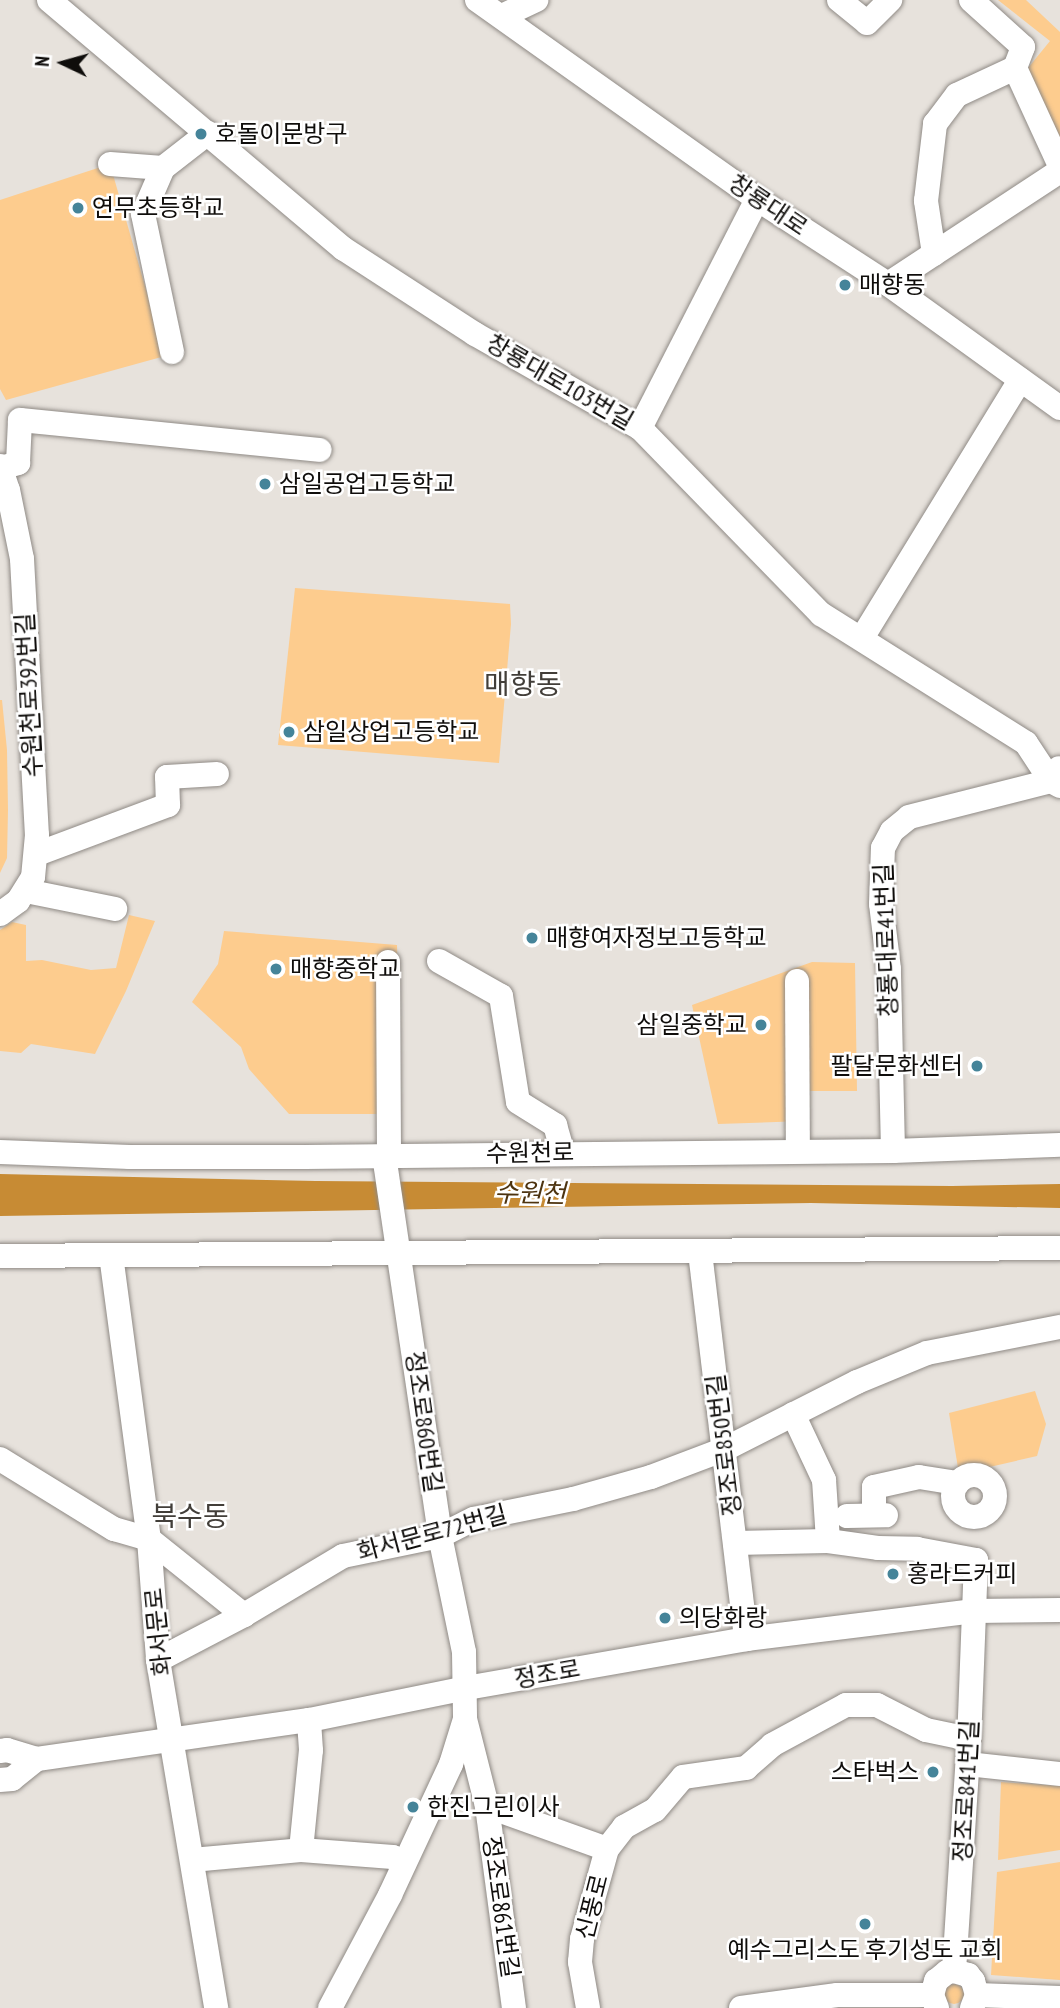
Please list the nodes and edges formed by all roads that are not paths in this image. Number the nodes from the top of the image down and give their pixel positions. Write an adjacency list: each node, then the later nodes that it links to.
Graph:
1 (49, 0): 9 (street, 창룡대로103번길)
2 (477, 0): 7 (street, 창룡대로)
3 (536, 0): 7 (street)
4 (839, 0): 5 (street)
5 (890, 0)
6 (971, 0): 8 (street)
7 (502, 16): 13 (street, 창룡대로)
8 (1019, 58): 12 (street); 14 (street)
9 (208, 133): 11 (street); 19 (street, 창룡대로103번길)
10 (110, 164): 11 (street)
11 (163, 168): 16 (street)
12 (1060, 169): 14 (street)
13 (757, 199): 15 (street, 창룡대로); 19 (street)
14 (934, 254): 15 (street)
15 (888, 284): 17 (street, 창룡대로)
16 (172, 352)
17 (1020, 380): 18 (street, 창룡대로); 22 (street)
18 (1060, 408)
19 (640, 428): 22 (street, 창룡대로103번길)
20 (320, 450): 21 (street)
21 (1, 467): 25 (street, 수원천로392번길)
22 (862, 638): 24 (street, 창룡대로103번길)
23 (217, 774): 25 (street)
24 (1057, 778): 35 (street, 창룡대로41번길)
25 (37, 854): 26 (street, 수원천로392번길)
26 (26, 891): 27 (street); 28 (street)
27 (115, 909)
28 (0, 914)
29 (439, 961): 36 (street)
30 (388, 962): 37 (street, 정조로860번길)
31 (797, 981): 33 (street)
32 (1060, 1145): 35 (street, 수원천로)
33 (797, 1151): 35 (street, 수원천로); 36 (street, 수원천로)
34 (0, 1152): 37 (street, 수원천로)
35 (893, 1152)
36 (563, 1153): 37 (street, 수원천로)
37 (386, 1157): 38 (street, 정조로860번길)
38 (397, 1242): 40 (street); 41 (street); 50 (street, 정조로860번길)
39 (1060, 1248): 40 (street)
40 (700, 1252): 45 (street, 정조로850번길)
41 (111, 1255): 42 (street); 51 (street, 화서문로)
42 (0, 1256)
43 (1060, 1327): 44 (street, 화서문로72번길)
44 (793, 1414): 45 (street, 화서문로72번길); 52 (street)
45 (725, 1449): 50 (street, 화서문로72번길); 53 (street, 정조로850번길)
46 (0, 1459): 51 (street)
47 (958, 1483): 48 (street); 49 (street); 49 (street)
48 (846, 1516)
49 (976, 1517): 54 (street, 정조로841번길)
50 (440, 1536): 57 (street, 화서문로72번길); 60 (street, 정조로860번길)
51 (149, 1539): 57 (street); 59 (street, 화서문로)
52 (828, 1541): 53 (street); 54 (street)
53 (735, 1543): 58 (street, 정조로850번길)
54 (976, 1560): 56 (street, 정조로841번길)
55 (1060, 1610): 56 (street, 정조로)
56 (974, 1611): 58 (street, 정조로); 64 (street, 정조로841번길)
57 (244, 1615): 59 (street, 화서문로72번길)
58 (746, 1639): 60 (street, 정조로)
59 (158, 1660): 63 (street, 화서문로)
60 (466, 1688): 61 (street, 정조로); 62 (street, 정조로861번길)
61 (309, 1720): 63 (street, 정조로); 72 (street)
62 (465, 1720): 70 (street, 정조로861번길); 74 (street)
63 (173, 1739): 66 (street, 정조로); 73 (street, 화서문로)
64 (970, 1739): 67 (street, 정조로841번길); 71 (street)
65 (0, 1751): 66 (street, 정조로)
66 (37, 1759): 69 (street, 정조로)
67 (968, 1764): 68 (street); 75 (street, 정조로841번길)
68 (1060, 1774)
69 (0, 1780)
70 (487, 1806): 71 (street, 정조로861번길); 81 (street, 정조로861번길)
71 (607, 1849): 82 (street, 신풍로)
72 (301, 1850): 73 (street); 74 (street)
73 (192, 1860): 79 (street, 화서문로)
74 (404, 1864): 80 (street)
75 (954, 1971): 77 (street); 78 (street)
76 (1060, 1998): 78 (street)
77 (934, 2002): 83 (street)
78 (975, 2002)
79 (215, 2008)
80 (330, 2008)
81 (514, 2008)
82 (588, 2008)
83 (741, 2008)

